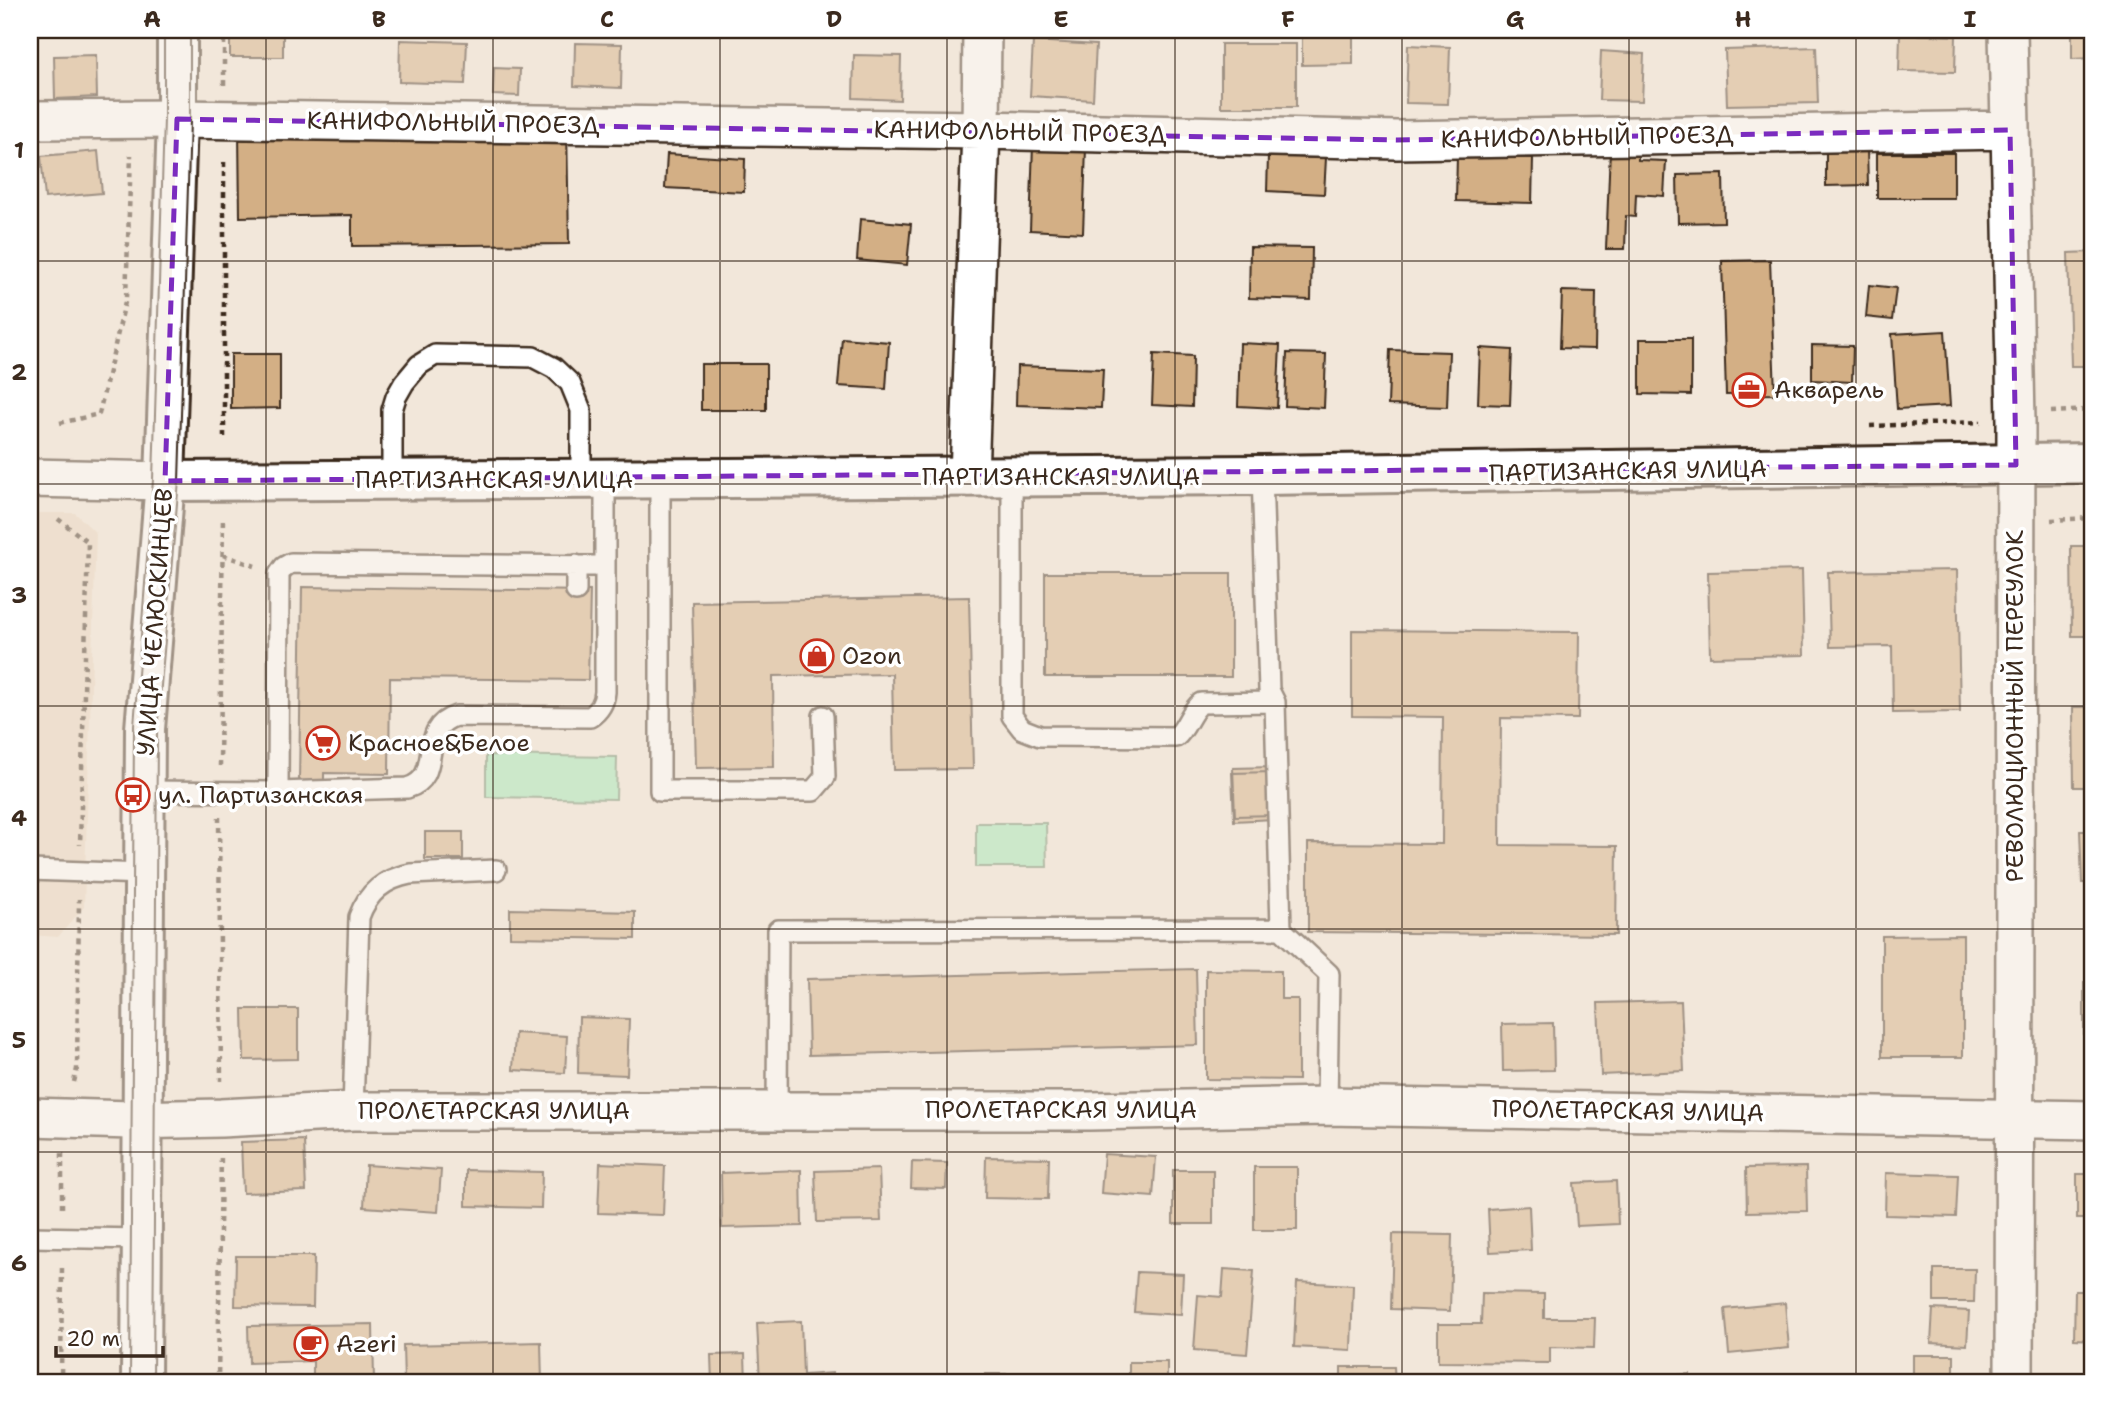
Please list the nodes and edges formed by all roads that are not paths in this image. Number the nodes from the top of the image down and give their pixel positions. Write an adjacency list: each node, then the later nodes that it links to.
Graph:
1 (177, 30): 4 (main road, УЛИЦА ЧЕЛЮСКИНЦЕВ)
2 (982, 30): 6 (street)
3 (2008, 30): 7 (street, РЕВОЛЮЦИОННЫЙ ПЕРЕУЛОК)
4 (177, 119): 5 (street, КАНИФОЛЬНЫЙ ПРОЕЗД); 6 (street, КАНИФОЛЬНЫЙ ПРОЕЗД); 16 (main road, УЛИЦА ЧЕЛЮСКИНЦЕВ)
5 (30, 120)
6 (981, 130): 7 (street, КАНИФОЛЬНЫЙ ПРОЕЗД); 11 (street)
7 (2010, 130): 9 (street, РЕВОЛЮЦИОННЫЙ ПЕРЕУЛОК)
8 (2092, 463): 9 (main road, ПАРТИЗАНСКАЯ УЛИЦА)
9 (2016, 465): 10 (main road, ПАРТИЗАНСКАЯ УЛИЦА); 34 (street, РЕВОЛЮЦИОННЫЙ ПЕРЕУЛОК)
10 (1262, 475): 13 (main road, ПАРТИЗАНСКАЯ УЛИЦА); 21 (lane)
11 (969, 477): 13 (main road, ПАРТИЗАНСКАЯ УЛИЦА); 14 (main road, ПАРТИЗАНСКАЯ УЛИЦА)
12 (30, 478): 16 (street, ПАРТИЗАНСКАЯ УЛИЦА)
13 (1012, 478): 21 (lane)
14 (660, 479): 15 (main road, ПАРТИЗАНСКАЯ УЛИЦА); 22 (lane)
15 (593, 480): 17 (main road, ПАРТИЗАНСКАЯ УЛИЦА); 17 (lane); 19 (lane)
16 (165, 481): 17 (main road, ПАРТИЗАНСКАЯ УЛИЦА); 23 (main road, УЛИЦА ЧЕЛЮСКИНЦЕВ)
17 (392, 481)
18 (576, 565): 19 (lane); 20 (lane); 24 (lane)
19 (604, 566): 24 (lane)
20 (576, 591)
21 (1275, 702): 28 (lane)
22 (823, 716)
23 (144, 791): 24 (lane); 27 (main road, УЛИЦА ЧЕЛЮСКИНЦЕВ)
24 (278, 792)
25 (30, 870): 27 (lane)
26 (496, 870): 30 (lane)
27 (144, 874): 33 (main road, УЛИЦА ЧЕЛЮСКИНЦЕВ)
28 (1281, 929): 29 (lane); 31 (lane)
29 (1327, 1106): 31 (street, ПРОЛЕТАРСКАЯ УЛИЦА); 34 (street, ПРОЛЕТАРСКАЯ УЛИЦА)
30 (353, 1111): 31 (street, ПРОЛЕТАРСКАЯ УЛИЦА); 33 (street, ПРОЛЕТАРСКАЯ УЛИЦА)
31 (776, 1111)
32 (46, 1118): 33 (street, ПРОЛЕТАРСКАЯ УЛИЦА)
33 (142, 1120): 37 (main road, УЛИЦА ЧЕЛЮСКИНЦЕВ)
34 (2015, 1120): 35 (street, ПРОЛЕТАРСКАЯ УЛИЦА); 39 (street, РЕВОЛЮЦИОННЫЙ ПЕРЕУЛОК)
35 (2092, 1121)
36 (30, 1237): 37 (lane)
37 (141, 1239): 38 (main road, УЛИЦА ЧЕЛЮСКИНЦЕВ)
38 (141, 1383)
39 (2014, 1383)

